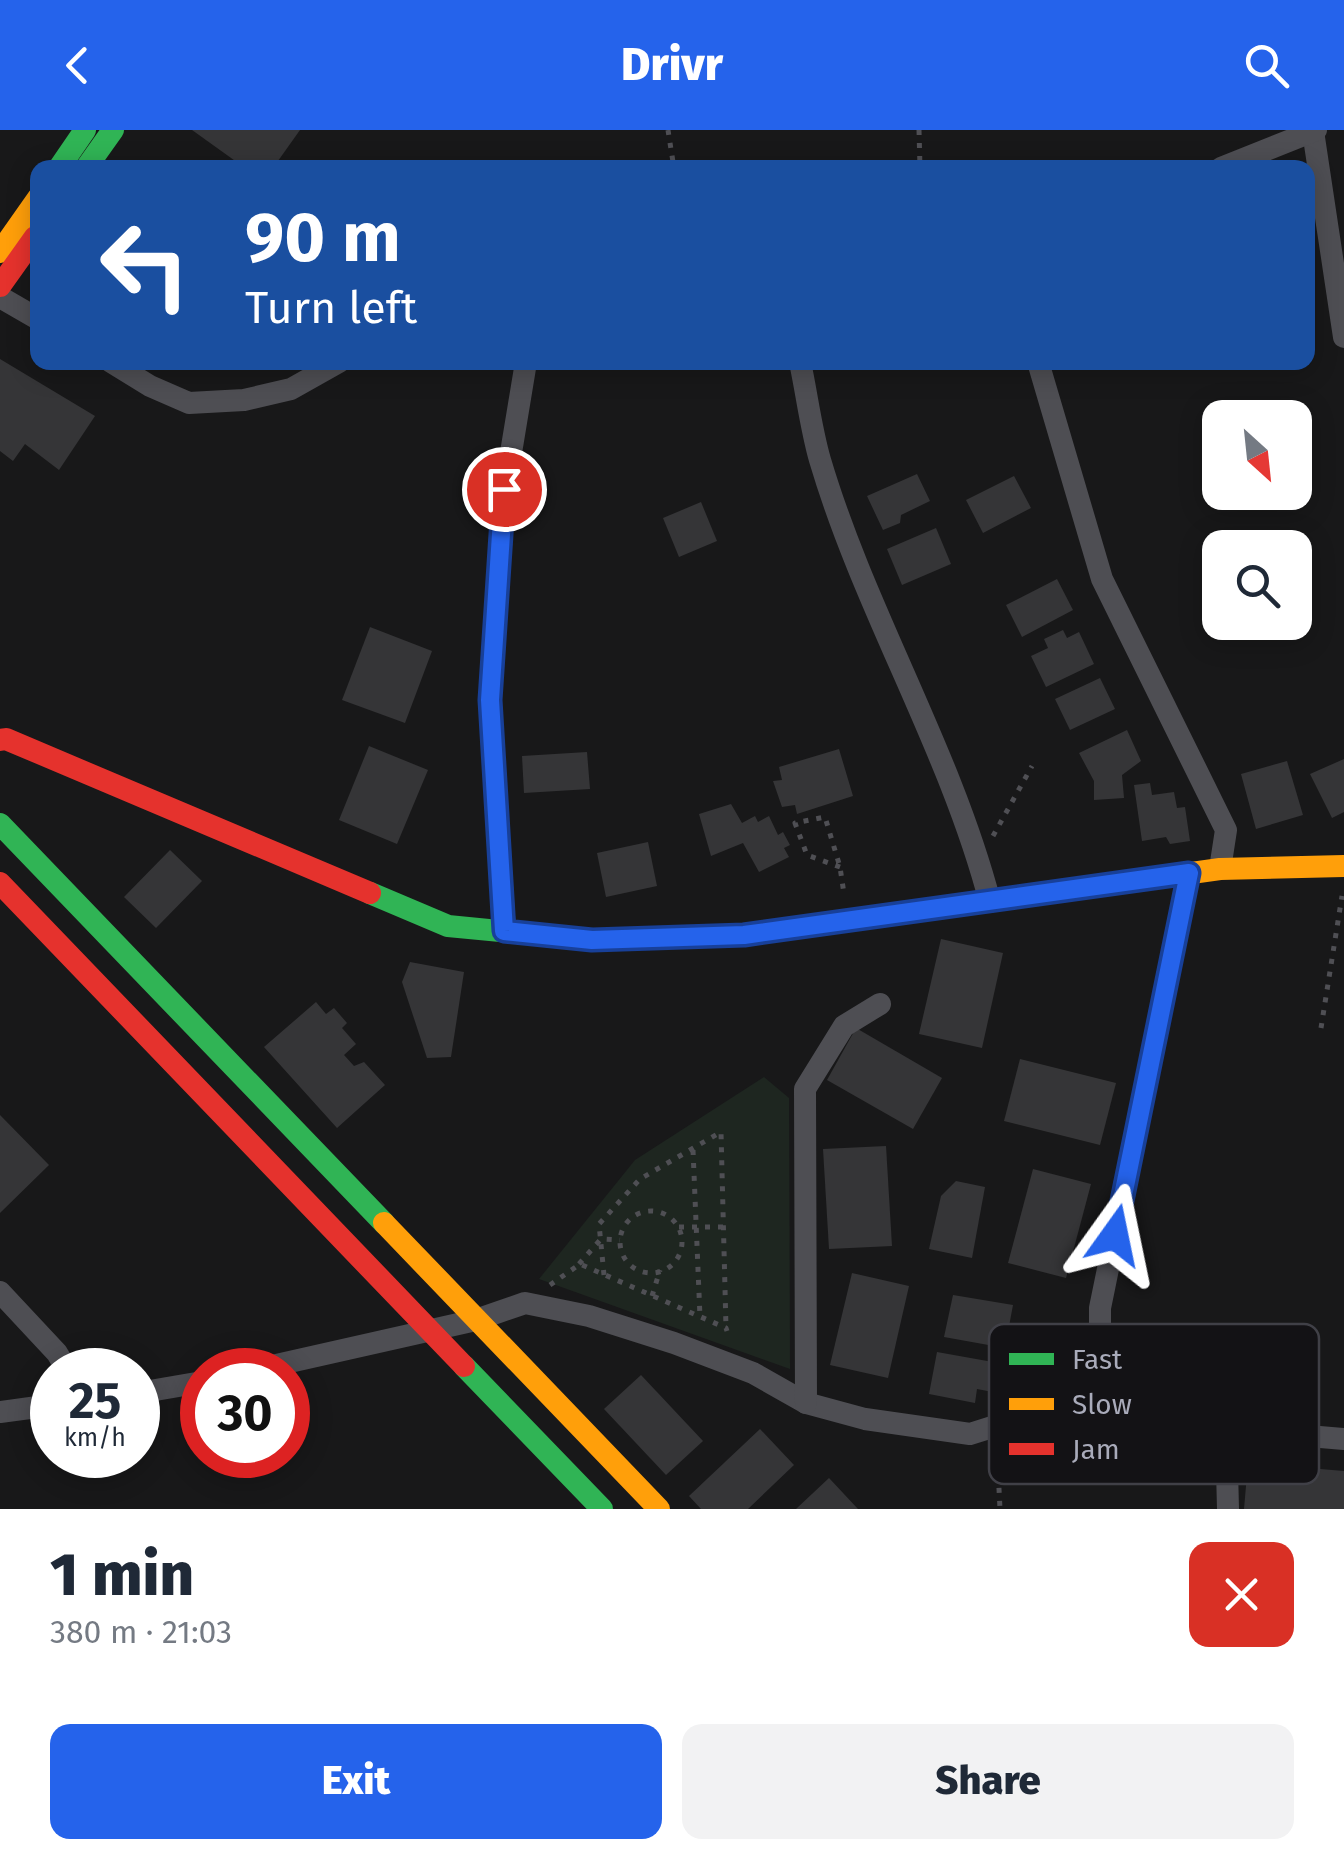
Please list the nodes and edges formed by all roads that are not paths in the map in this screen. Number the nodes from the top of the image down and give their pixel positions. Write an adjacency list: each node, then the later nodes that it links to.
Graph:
1 (85, 130): 4 (main road)
2 (112, 130): 5 (main road)
3 (1314, 131): 6 (street); 13 (street)
4 (64, 160)
5 (91, 160)
6 (1241, 160)
7 (30, 209): 9 (main road)
8 (30, 245): 10 (main road)
9 (0, 252)
10 (0, 286)
11 (0, 297): 12 (street)
12 (30, 314)
13 (1344, 337)
14 (124, 370): 15 (street)
15 (324, 370)
16 (525, 370): 26 (street)
17 (802, 370): 25 (street)
18 (1040, 370): 22 (street)
19 (0, 740): 26 (main road)
20 (0, 824): 29 (main road)
21 (1344, 866): 22 (main road)
22 (1220, 869): 23 (main road)
23 (1189, 873): 25 (main road); 30 (street)
24 (0, 883): 31 (main road)
25 (990, 902): 26 (main road)
26 (504, 931)
27 (880, 1004): 34 (street)
28 (0, 1292): 32 (street)
29 (476, 1320): 31 (street); 34 (street); 42 (main road)
30 (1100, 1324)
31 (427, 1330): 33 (street); 41 (main road)
32 (53, 1348)
33 (310, 1357)
34 (806, 1402): 37 (street)
35 (30, 1407): 36 (street)
36 (0, 1412)
37 (989, 1428)
38 (1319, 1437): 39 (street)
39 (1344, 1439)
40 (1227, 1484): 43 (street)
41 (602, 1509)
42 (659, 1509)
43 (1228, 1509)

